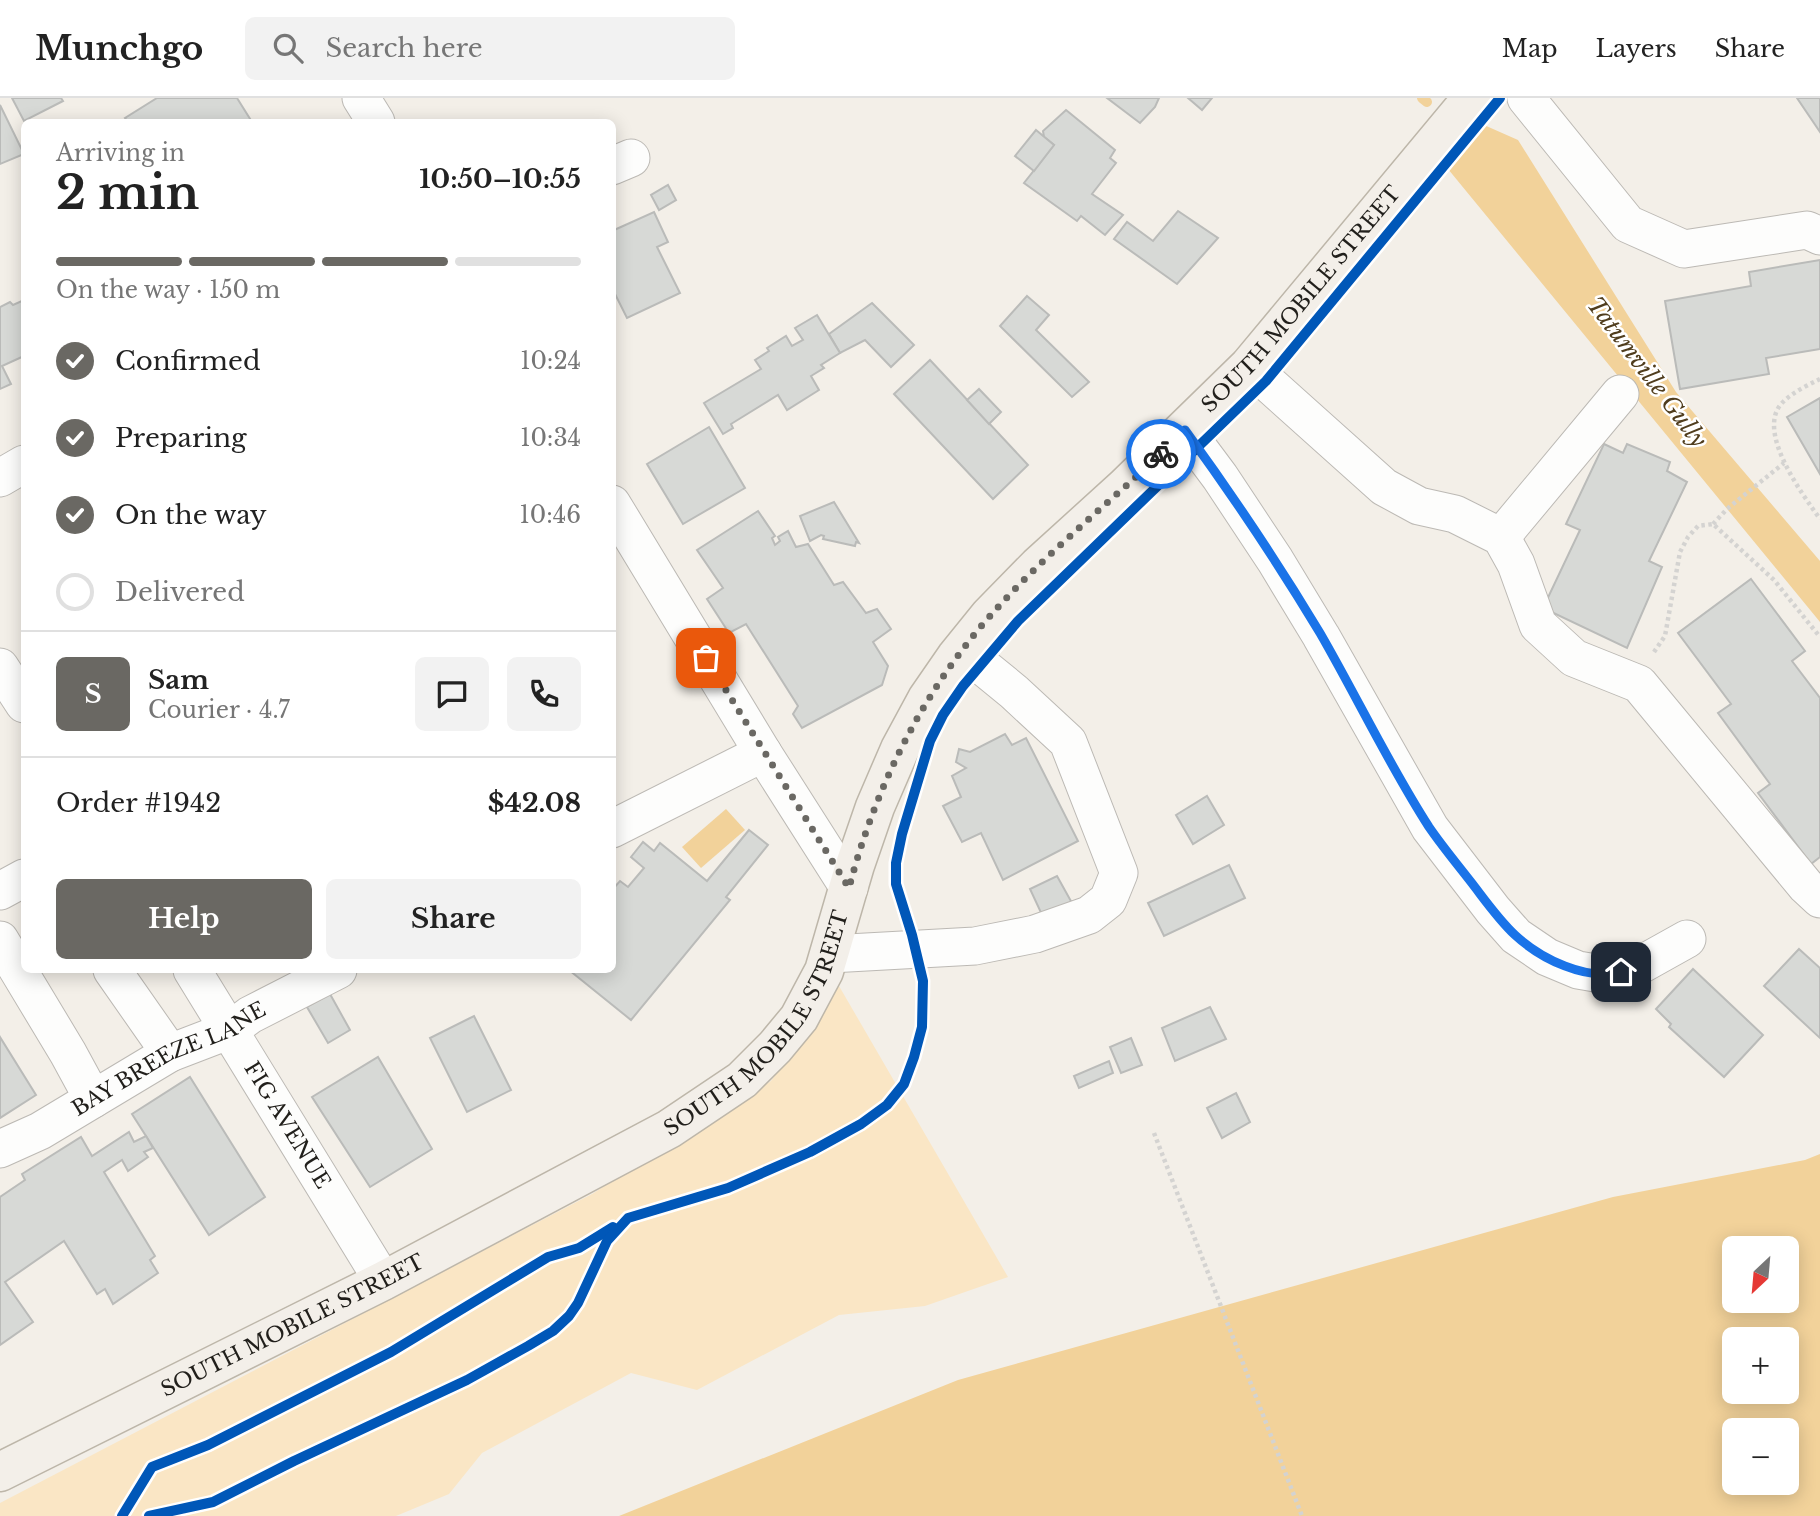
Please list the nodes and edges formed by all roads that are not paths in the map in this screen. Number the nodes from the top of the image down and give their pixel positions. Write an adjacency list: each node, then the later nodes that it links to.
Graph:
1 (361, 98): 4 (street)
2 (1472, 98): 6 (main road, SOUTH MOBILE STREET)
3 (1526, 98): 5 (street)
4 (374, 119)
5 (1820, 236)
6 (1249, 366): 8 (main road, SOUTH MOBILE STREET); 12 (street)
7 (1620, 394): 12 (street)
8 (1185, 430): 13 (main road, SOUTH MOBILE STREET); 22 (street)
9 (21, 466): 10 (street)
10 (0, 478)
11 (616, 511): 16 (street)
12 (1501, 537): 21 (street)
13 (960, 653): 19 (main road, SOUTH MOBILE STREET); 24 (street)
14 (0, 667): 15 (street)
15 (21, 699)
16 (763, 752): 17 (street); 19 (street)
17 (616, 828)
18 (21, 880): 20 (street)
19 (849, 888): 24 (main road, SOUTH MOBILE STREET)
20 (0, 891)
21 (1818, 894)
22 (1687, 939)
23 (0, 940): 30 (street)
24 (830, 954): 32 (main road, SOUTH MOBILE STREET)
25 (115, 973): 29 (street)
26 (194, 973): 28 (street, FIG AVENUE)
27 (332, 973): 28 (street, BAY BREEZE LANE)
28 (230, 1030): 29 (street, BAY BREEZE LANE); 32 (street, FIG AVENUE)
29 (170, 1053): 30 (street, BAY BREEZE LANE)
30 (93, 1099): 31 (street, BAY BREEZE LANE)
31 (0, 1149)
32 (383, 1281): 33 (main road, SOUTH MOBILE STREET)
33 (0, 1472)

